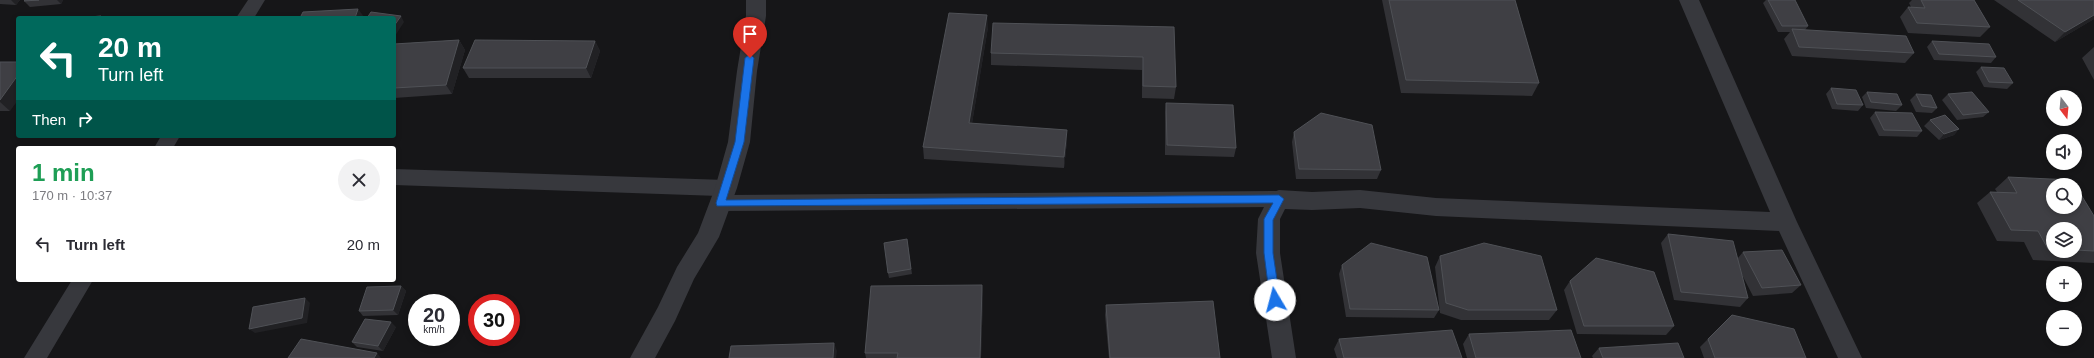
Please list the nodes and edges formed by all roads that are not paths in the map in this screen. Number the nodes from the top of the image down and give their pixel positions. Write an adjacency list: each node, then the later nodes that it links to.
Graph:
1 (257, 0): 4 (lane)
2 (756, 0): 6 (street)
3 (1689, 0): 8 (street)
4 (246, 16)
5 (396, 177): 6 (lane)
6 (723, 196): 7 (lane); 11 (street)
7 (1279, 199): 8 (street); 12 (street)
8 (1786, 222): 13 (street)
9 (82, 282): 10 (lane)
10 (35, 358)
11 (642, 358)
12 (1284, 358)
13 (1850, 358)

